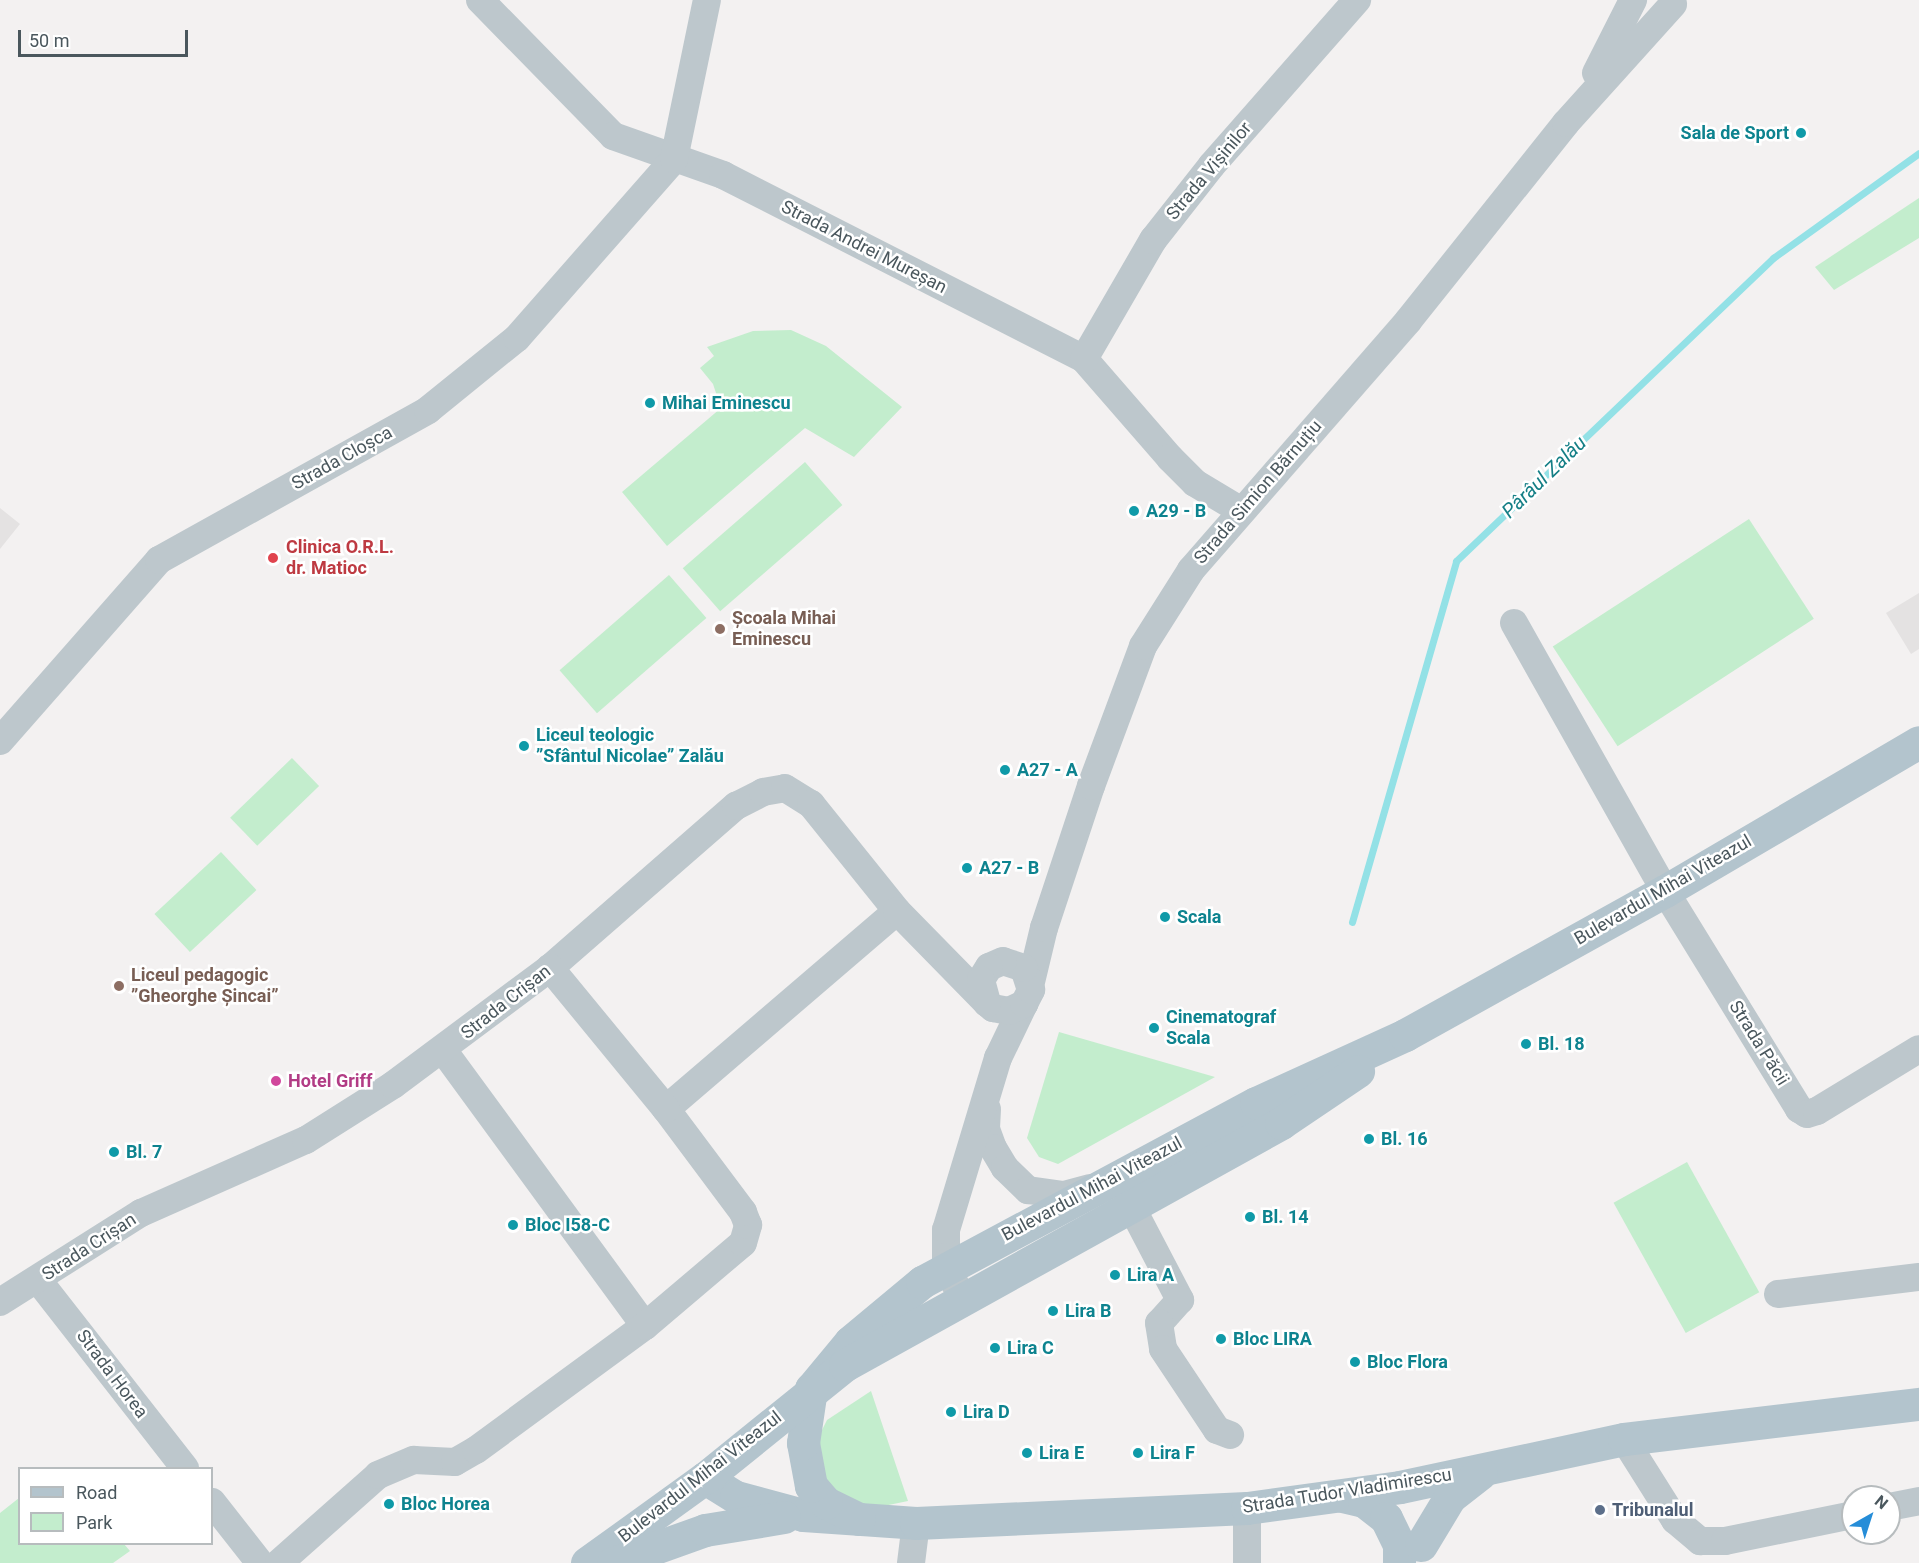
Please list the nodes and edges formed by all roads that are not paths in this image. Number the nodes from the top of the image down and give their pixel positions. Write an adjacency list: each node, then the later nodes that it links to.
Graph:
1 (480, 0): 7 (street, Strada Andrei Mureșan)
2 (707, 0): 7 (street)
3 (1357, 0): 8 (street, Strada Vișinilor)
4 (1633, 0): 6 (street, Strada Simion Bărnuțiu)
5 (1675, 1): 6 (street, Strada Simion Bărnuțiu)
6 (1573, 115): 9 (street, Strada Simion Bărnuțiu)
7 (674, 159): 8 (street, Strada Andrei Mureșan); 11 (street, Strada Cloșca)
8 (1084, 359): 9 (street, Strada Andrei Mureșan)
9 (1240, 510): 15 (street, Strada Simion Bărnuțiu)
10 (1514, 623): 13 (street, Strada Păcii)
11 (0, 741)
12 (1919, 742): 13 (main road, Bulevardul Mihai Viteazul)
13 (1665, 891): 21 (main road, Bulevardul Mihai Viteazul); 22 (street, Strada Păcii)
14 (897, 911): 16 (street, Strada Crișan); 18 (street, Strada Crișan); 26 (street)
15 (1044, 928): 17 (street, Strada Simion Bărnuțiu); 19 (street, Strada Simion Bărnuțiu)
16 (945, 959): 17 (street); 20 (street, Strada Crișan)
17 (1007, 961): 19 (street); 20 (street, Strada Simion Bărnuțiu)
18 (550, 968): 23 (street, Strada Crișan); 26 (street)
19 (1028, 993): 20 (street); 24 (street, Strada Simion Bărnuțiu)
20 (990, 1005): 24 (street, Strada Simion Bărnuțiu)
21 (1405, 1035): 27 (main road, Bulevardul Mihai Viteazul); 28 (main road, Bulevardul Mihai Viteazul)
22 (1919, 1049)
23 (443, 1050): 31 (street, Strada Crișan); 35 (street)
24 (998, 1059): 25 (street, Strada Simion Bărnuțiu)
25 (987, 1098): 27 (street); 29 (street, Strada Simion Bărnuțiu)
26 (666, 1109): 35 (street)
27 (1098, 1186): 29 (main road, Bulevardul Mihai Viteazul)
28 (1132, 1208): 33 (main road, Bulevardul Mihai Viteazul); 38 (street)
29 (946, 1267): 33 (street, Strada Simion Bărnuțiu); 36 (main road, Bulevardul Mihai Viteazul)
30 (1919, 1277): 32 (street)
31 (38, 1280): 34 (street, Strada Crișan); 41 (street, Strada Horea)
32 (1778, 1294)
33 (963, 1299): 36 (main road, Bulevardul Mihai Viteazul)
34 (0, 1302)
35 (645, 1326): 55 (street)
36 (810, 1389): 42 (main road, Bulevardul Mihai Viteazul); 51 (main road)
37 (1919, 1404): 39 (main road, Strada Tudor Vladimirescu)
38 (1230, 1435)
39 (1624, 1439): 40 (main road, Strada Tudor Vladimirescu); 50 (street)
40 (1499, 1466): 43 (main road, Strada Tudor Vladimirescu); 53 (main road)
41 (184, 1467)
42 (705, 1478): 49 (main road, Strada Tudor Vladimirescu); 56 (main road, Bulevardul Mihai Viteazul)
43 (1400, 1487): 44 (main road, Strada Tudor Vladimirescu); 53 (main road)
44 (1342, 1496): 48 (main road, Strada Tudor Vladimirescu); 53 (main road)
45 (1919, 1501): 47 (street)
46 (213, 1503): 54 (street)
47 (1901, 1505)
48 (1247, 1508): 52 (main road, Strada Tudor Vladimirescu); 59 (street)
49 (803, 1515): 51 (main road, Strada Tudor Vladimirescu); 57 (main road)
50 (1841, 1517)
51 (859, 1519): 52 (main road, Strada Tudor Vladimirescu)
52 (916, 1523): 58 (street)
53 (1411, 1557)
54 (260, 1563)
55 (279, 1563)
56 (587, 1563)
57 (613, 1563)
58 (911, 1563)
59 (1246, 1563)

